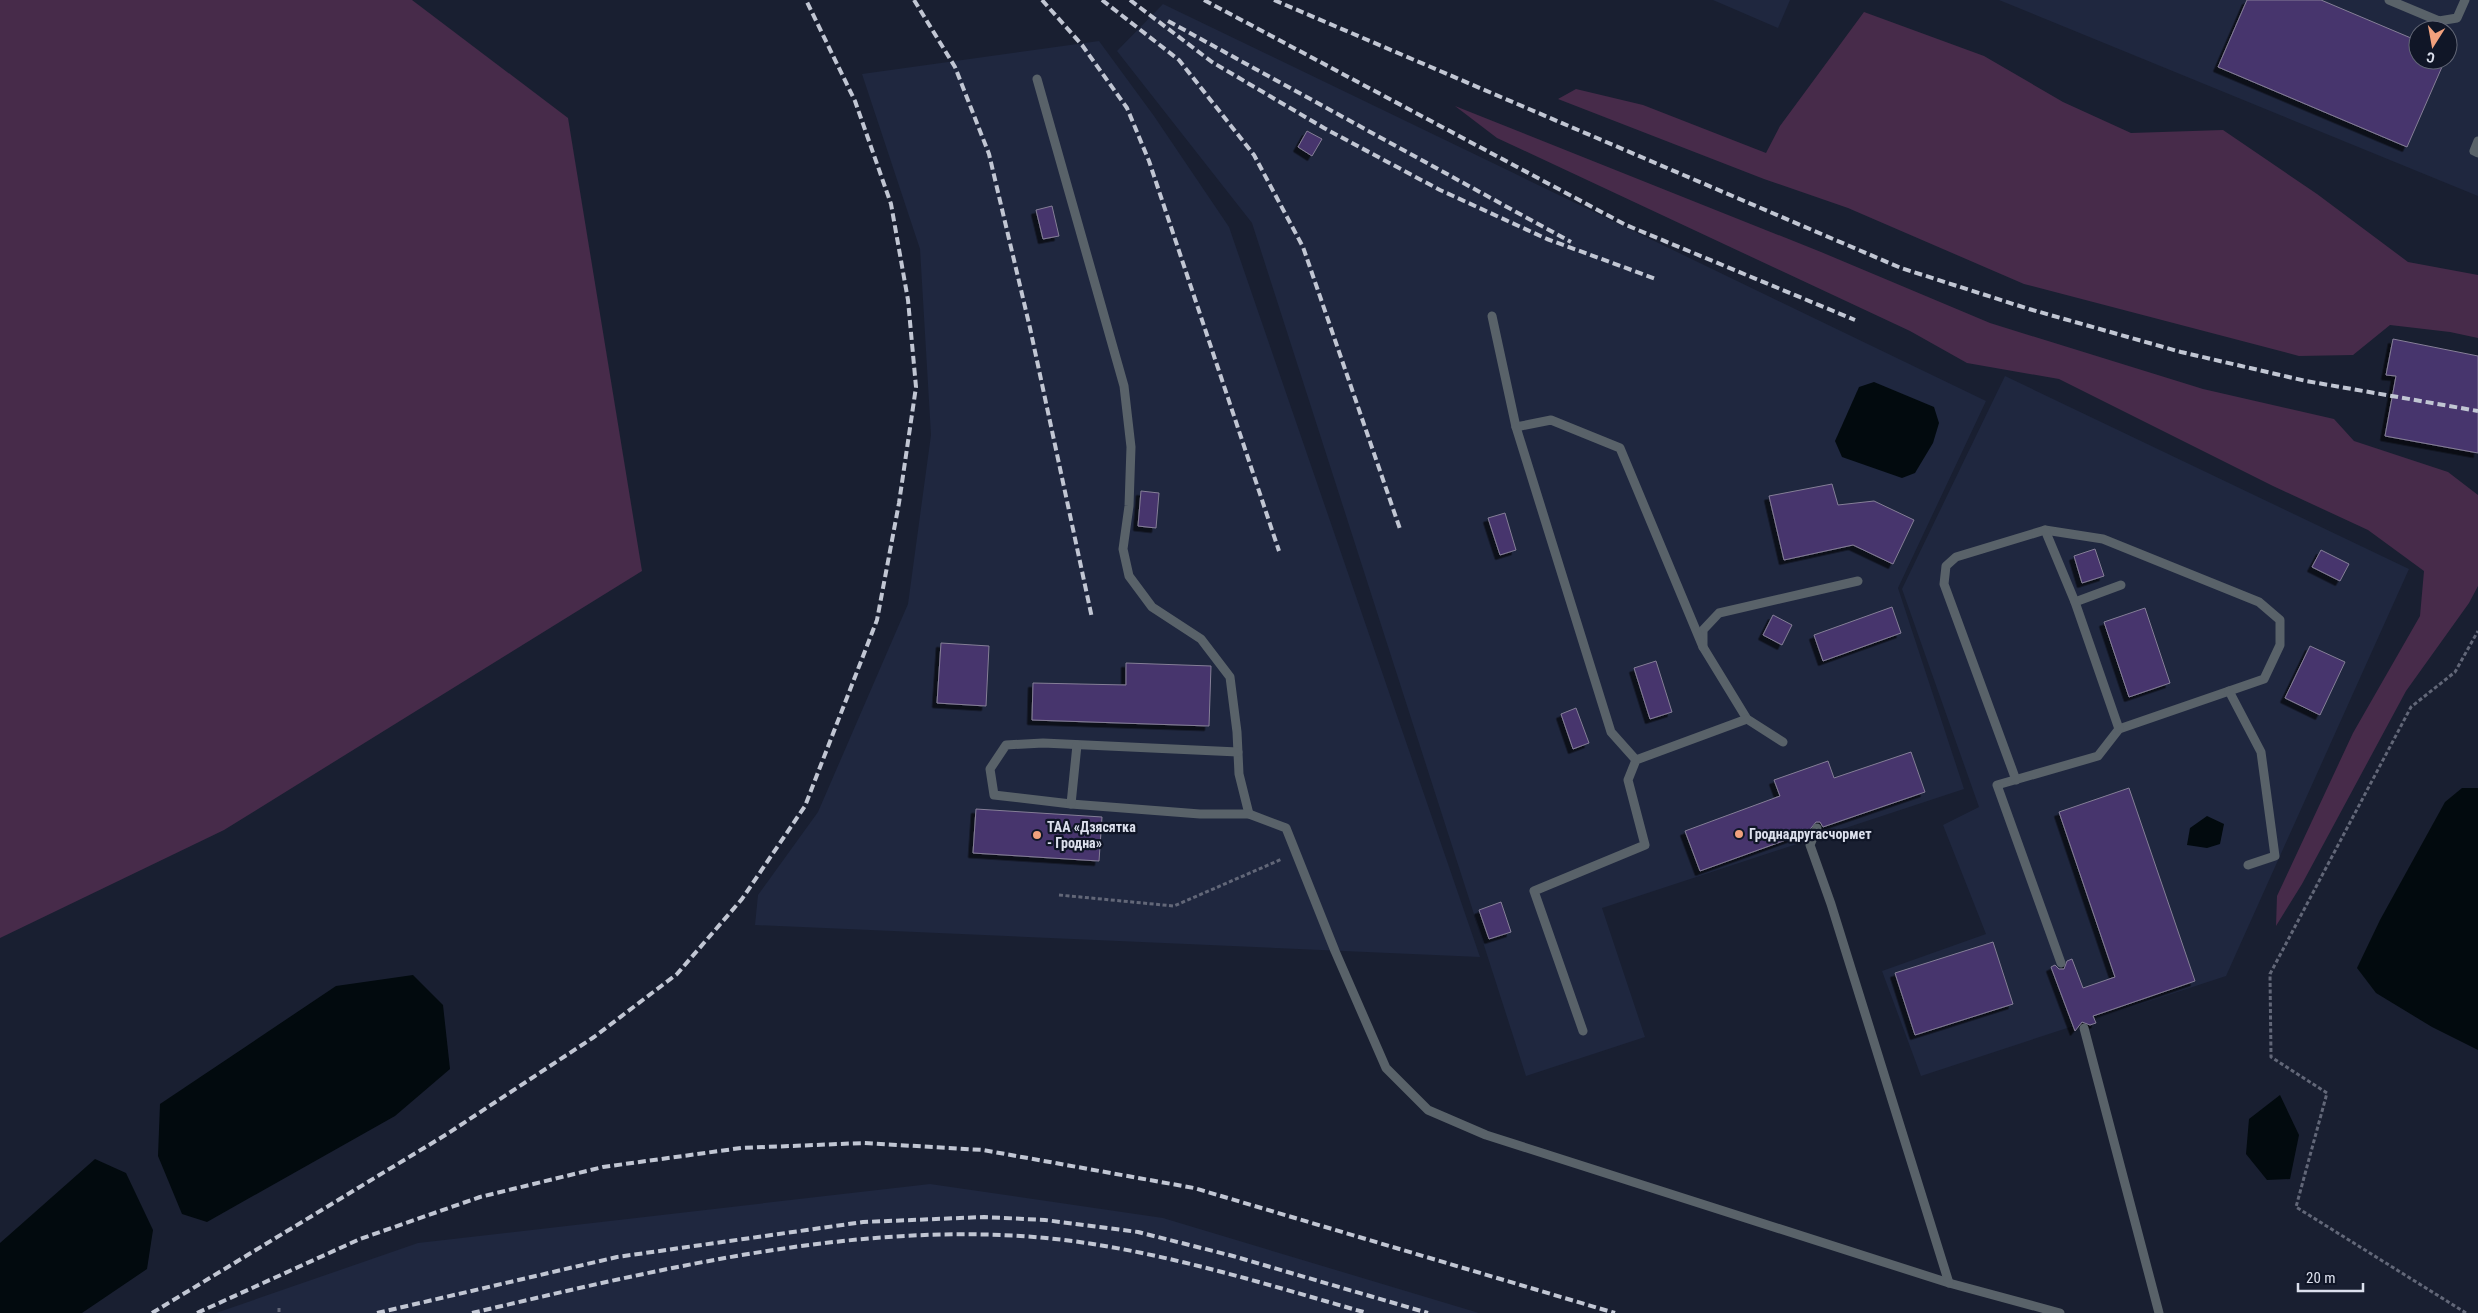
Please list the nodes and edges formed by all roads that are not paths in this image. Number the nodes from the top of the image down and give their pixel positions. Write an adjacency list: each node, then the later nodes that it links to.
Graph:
1 (2389, 0): 2 (lane)
2 (2465, 0)
3 (1037, 79): 18 (lane)
4 (2478, 141): 5 (lane)
5 (2478, 153)
6 (1492, 316): 7 (lane)
7 (1516, 427): 12 (lane); 19 (lane)
8 (2045, 530): 11 (lane); 13 (lane); 20 (lane)
9 (1858, 581): 12 (lane)
10 (2121, 585): 11 (lane)
11 (2075, 602): 15 (lane)
12 (1703, 647): 14 (lane)
13 (2229, 691): 15 (lane); 24 (lane)
14 (1747, 719): 16 (lane); 19 (lane)
15 (2119, 729): 20 (lane)
16 (1783, 742)
17 (1077, 744): 18 (lane); 21 (lane); 21 (lane)
18 (1238, 752): 22 (lane)
19 (1636, 760): 27 (lane)
20 (2016, 780): 25 (lane)
21 (1071, 804): 22 (lane)
22 (1249, 814): 28 (lane)
23 (1818, 828): 28 (lane)
24 (2248, 865)
25 (2061, 963)
26 (2084, 1028): 30 (lane)
27 (1583, 1031)
28 (1950, 1283): 29 (lane)
29 (2060, 1313)
30 (2159, 1313)

